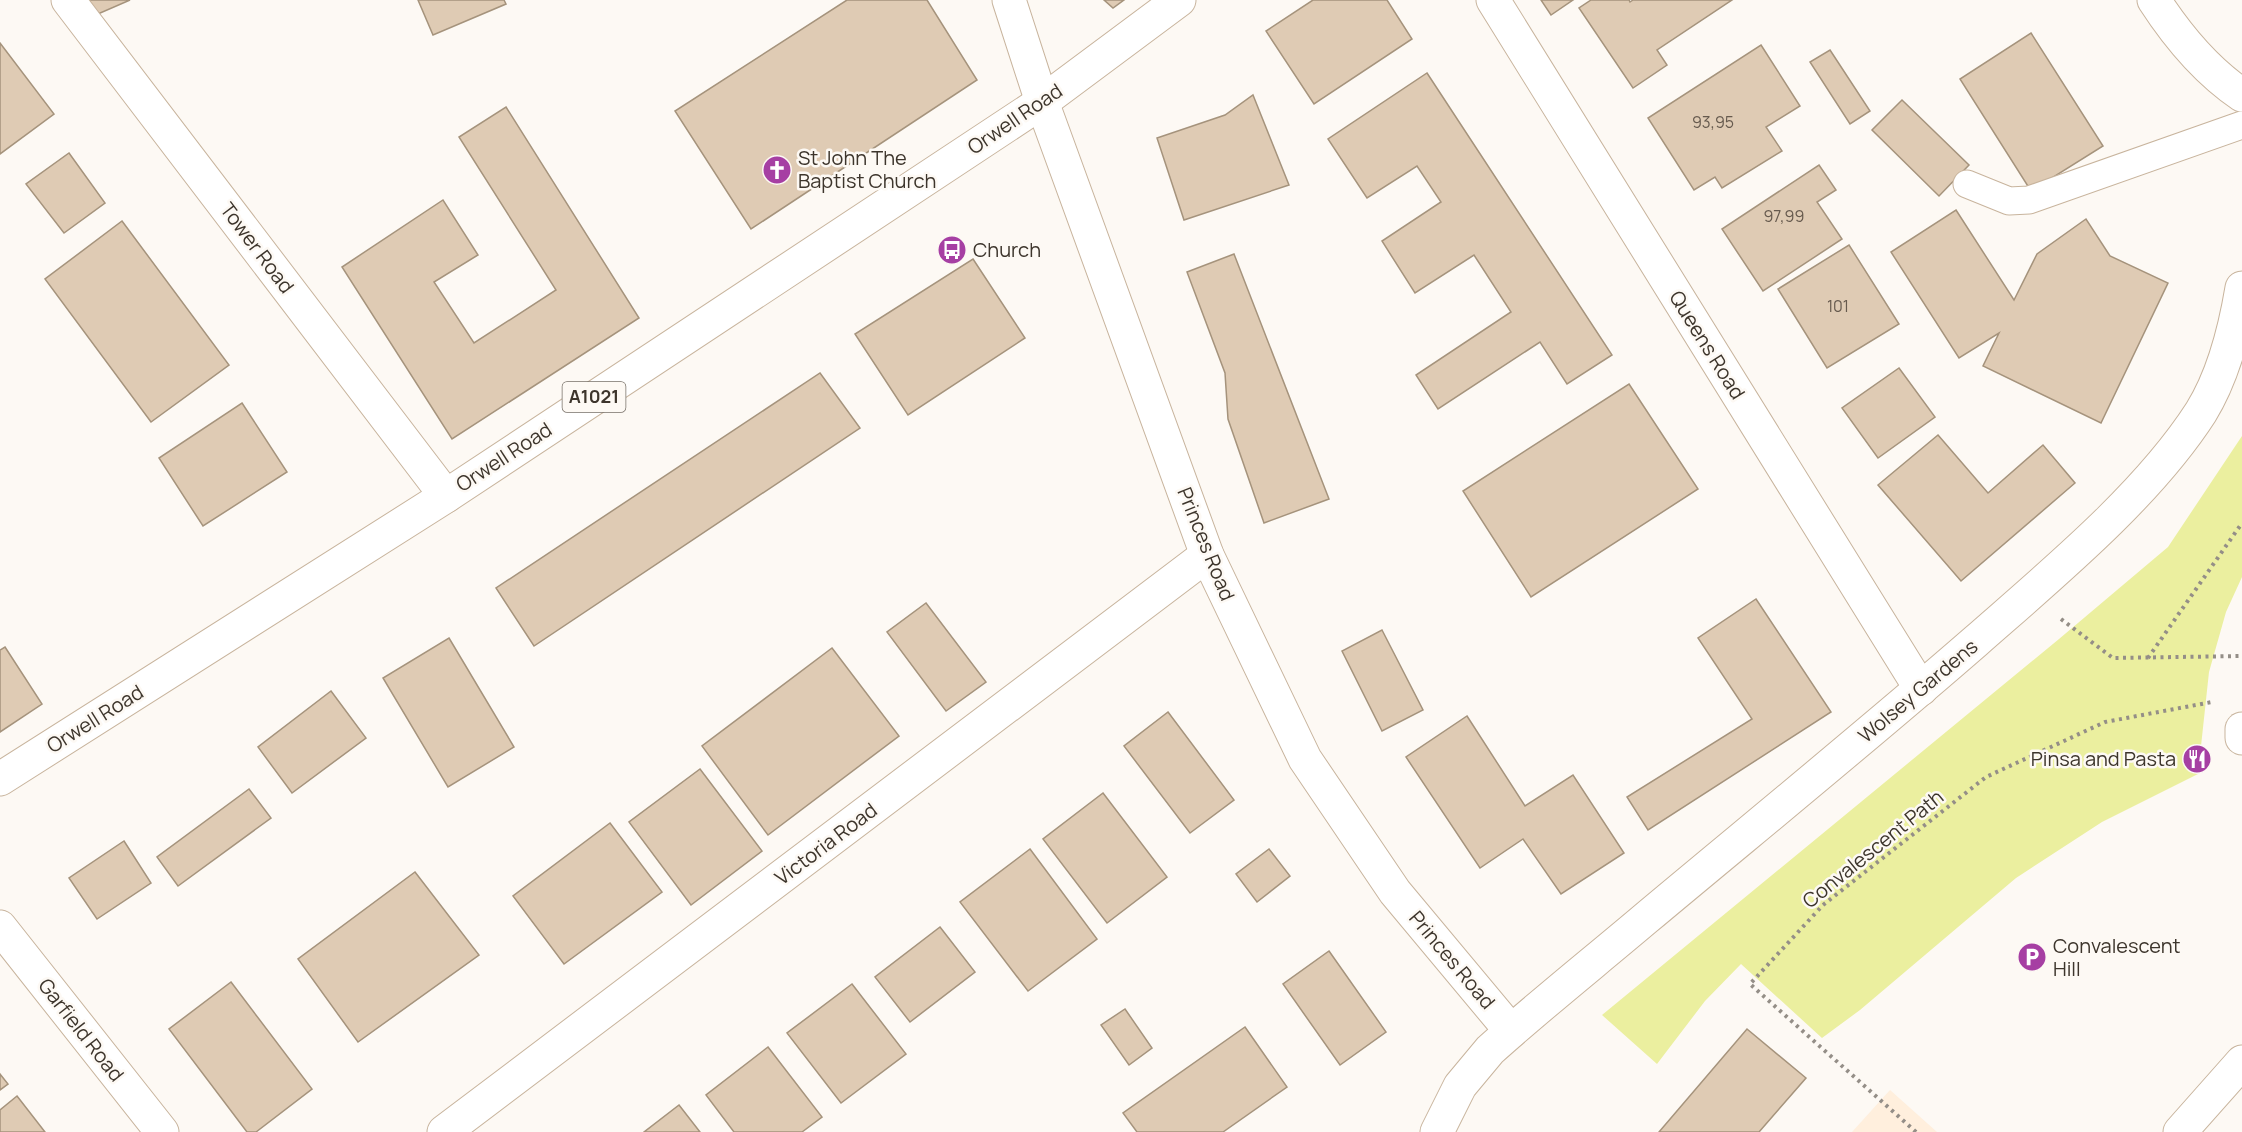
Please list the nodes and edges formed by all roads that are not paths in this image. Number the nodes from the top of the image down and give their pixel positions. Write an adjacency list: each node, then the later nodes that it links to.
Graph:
1 (68, 0): 11 (street, Tower Road)
2 (1009, 0): 7 (street, Princes Road)
3 (1179, 0): 7 (street, Orwell Road / A1021)
4 (1493, 0): 13 (street, Queens Road)
5 (2154, 0): 6 (street)
6 (2242, 95)
7 (1042, 102): 11 (street, Orwell Road / A1021); 12 (street, Princes Road)
8 (2242, 125): 9 (lane)
9 (1967, 184)
10 (2242, 288): 13 (street, Wolsey Gardens)
11 (446, 495): 16 (street, Orwell Road / A1021)
12 (1207, 555): 18 (street, Princes Road); 21 (street, Victoria Road)
13 (1921, 689): 18 (street, Wolsey Gardens)
14 (2242, 729): 15 (street)
15 (2242, 738)
16 (0, 779)
17 (0, 927): 20 (street, Garfield Road)
18 (1511, 1031): 22 (street, Wolsey Gardens)
19 (2242, 1062): 23 (street)
20 (162, 1132)
21 (444, 1132)
22 (1437, 1132)
23 (2181, 1132)

